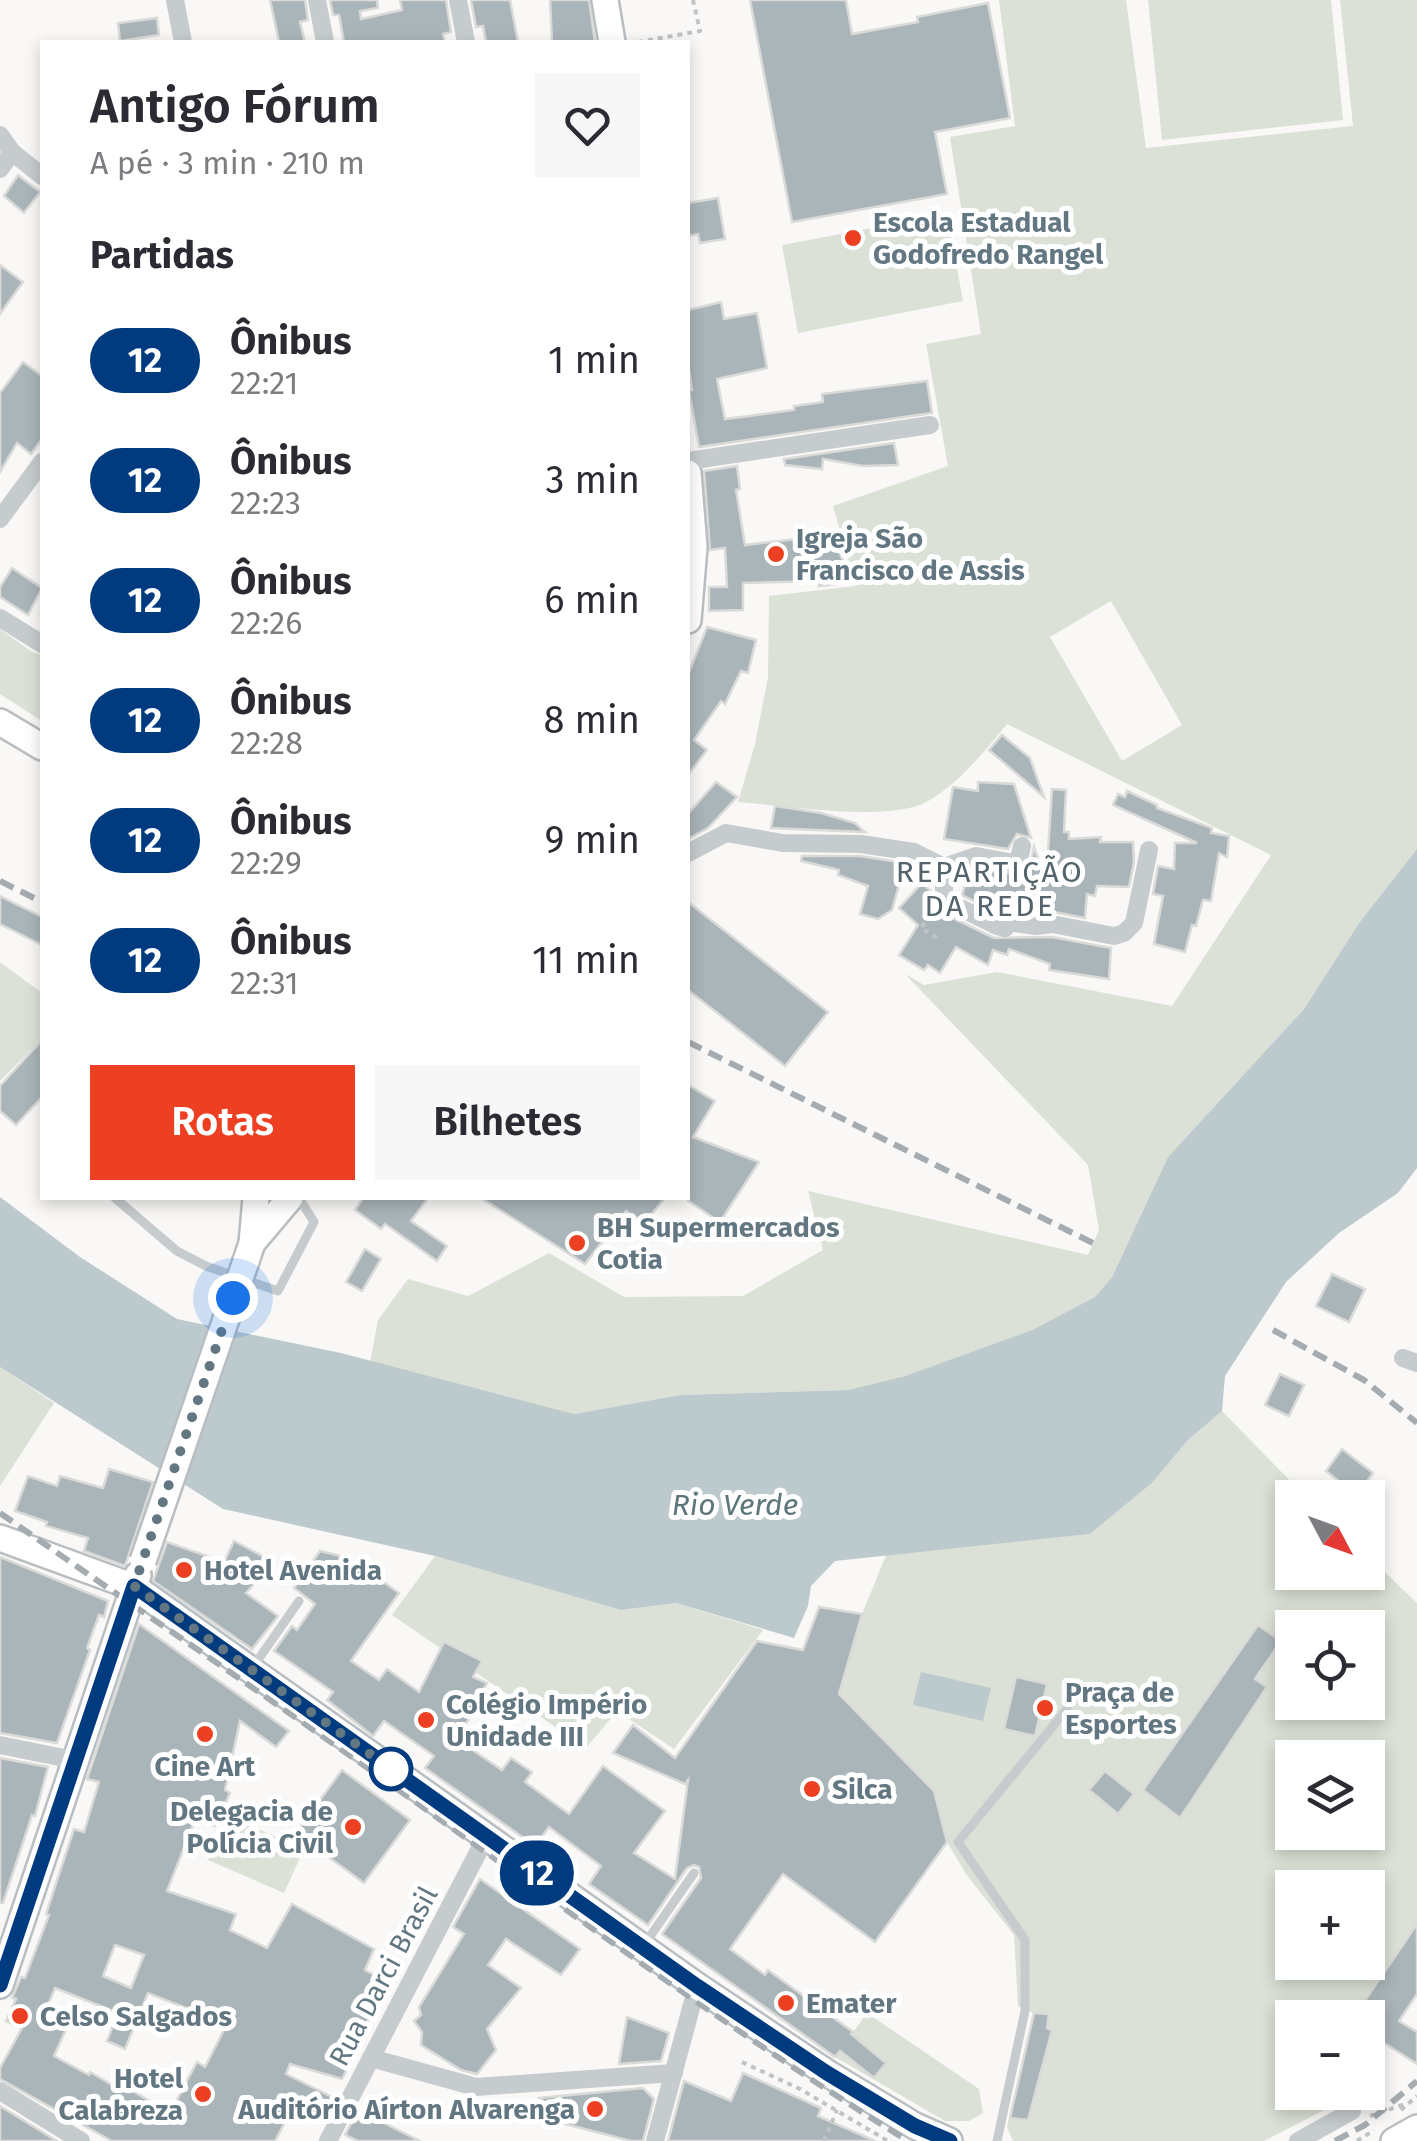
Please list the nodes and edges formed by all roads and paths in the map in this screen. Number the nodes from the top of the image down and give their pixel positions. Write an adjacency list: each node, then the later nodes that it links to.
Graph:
1 (176, 0): 6 (street)
2 (317, 0): 7 (street)
3 (458, 0): 8 (street)
4 (605, 0): 9 (main road)
5 (693, 0): 10 (path)
6 (183, 40)
7 (325, 40)
8 (466, 40)
9 (612, 40)
10 (649, 40)
11 (0, 135): 12 (street)
12 (12, 152): 13 (street); 14 (street)
13 (0, 169)
14 (40, 174)
15 (930, 425): 16 (street)
16 (690, 461)
17 (40, 464): 19 (street)
18 (690, 498): 20 (main road)
19 (3, 509)
20 (690, 596)
21 (0, 618): 22 (street)
22 (40, 643)
23 (0, 722): 24 (main road)
24 (40, 746)
25 (1148, 850): 30 (street)
26 (690, 852): 28 (street)
27 (1020, 855): 28 (street); 30 (path)
28 (944, 866): 29 (street)
29 (944, 900): 30 (street); 31 (path)
30 (1009, 922)
31 (937, 938)
32 (117, 1200): 35 (lane)
33 (256, 1200): 36 (main road)
34 (288, 1200): 36 (main road)
35 (300, 1200)
36 (249, 1252): 38 (main road, bridge)
37 (0, 1538): 38 (main road)
38 (134, 1586): 40 (main road); 43 (main road)
39 (299, 1601): 40 (lane)
40 (251, 1669): 44 (main road)
41 (1067, 1709): 64 (lane)
42 (0, 1745): 43 (street)
43 (74, 1760): 46 (main road)
44 (486, 1836): 47 (main road); 50 (street, Rua Darci Brasil)
45 (694, 1874): 47 (lane)
46 (8, 1931): 48 (main road)
47 (643, 1948): 49 (main road)
48 (0, 1985)
49 (697, 1986): 52 (street); 63 (main road)
50 (374, 2052): 52 (street); 59 (street, Rua Darci Brasil)
51 (742, 2062): 55 (path)
52 (674, 2073): 60 (street)
53 (0, 2091): 58 (street)
54 (1412, 2101): 56 (path)
55 (837, 2110): 61 (path); 62 (path)
56 (1352, 2111): 65 (street)
57 (1417, 2128): 66 (main road)
58 (81, 2141)
59 (328, 2141)
60 (656, 2141)
61 (824, 2141)
62 (888, 2141)
63 (949, 2141)
64 (997, 2141)
65 (1298, 2141)
66 (1394, 2141)

